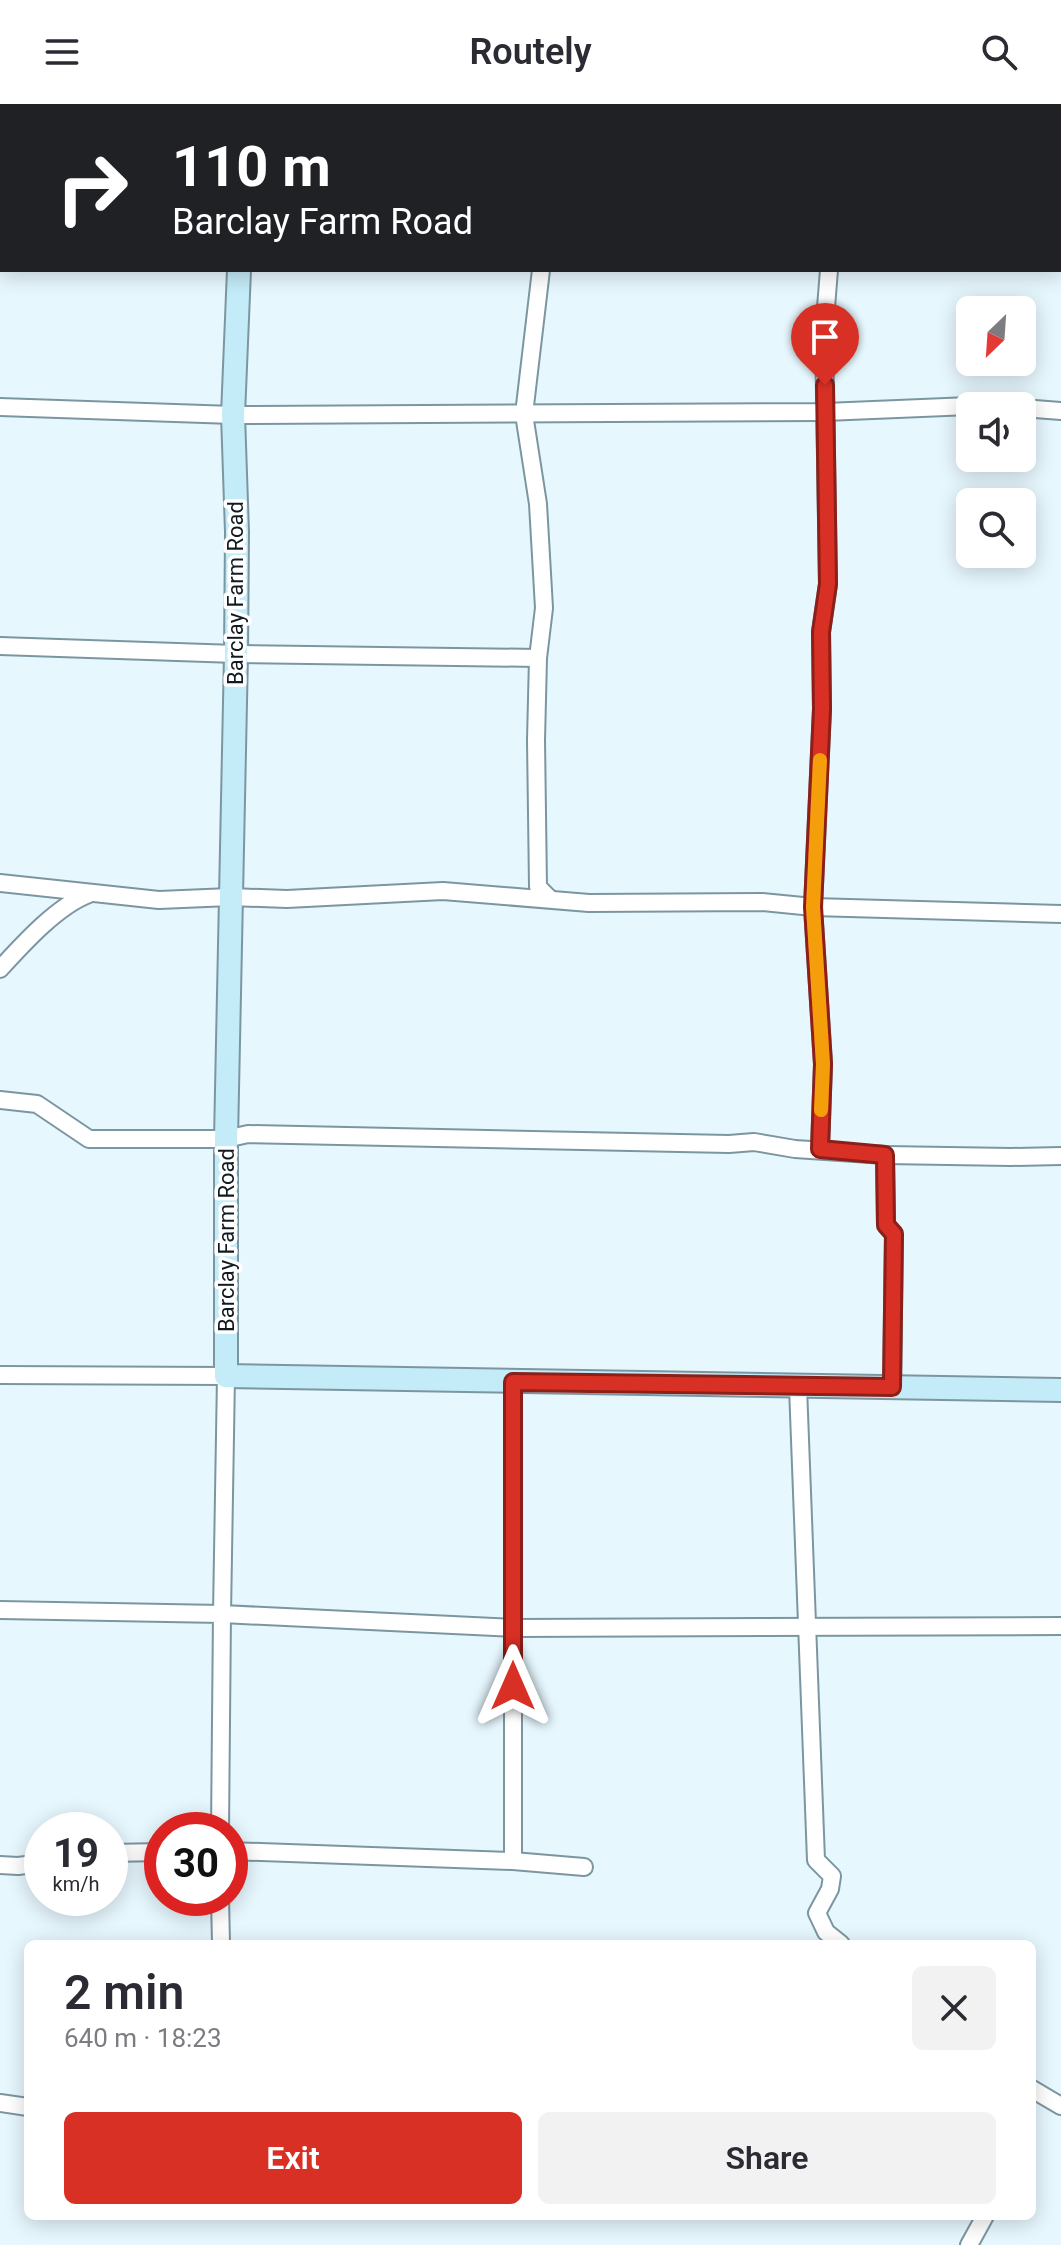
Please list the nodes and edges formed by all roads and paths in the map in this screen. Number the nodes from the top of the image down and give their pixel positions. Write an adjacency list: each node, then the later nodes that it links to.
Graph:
1 (239, 272): 10 (street, Barclay Farm Road)
2 (541, 272): 9 (street)
3 (829, 272): 8 (street)
4 (0, 407): 10 (street)
5 (956, 407): 8 (street)
6 (1036, 409): 7 (street)
7 (1061, 411)
8 (825, 412): 9 (street); 18 (street)
9 (524, 414): 10 (street); 13 (street)
10 (233, 415): 12 (street, Barclay Farm Road)
11 (0, 646): 12 (street)
12 (236, 654): 13 (street); 16 (street, Barclay Farm Road)
13 (538, 658): 17 (street)
14 (0, 883): 15 (street)
15 (90, 893): 16 (street); 20 (street)
16 (230, 897): 17 (street); 22 (street, Barclay Farm Road)
17 (549, 898): 18 (street)
18 (813, 907): 19 (street); 23 (street)
19 (1061, 914)
20 (0, 969)
21 (0, 1100): 22 (street)
22 (226, 1139): 23 (street); 27 (street, Barclay Farm Road)
23 (820, 1149): 24 (street)
24 (885, 1155): 25 (street); 30 (street)
25 (1061, 1156)
26 (0, 1375): 27 (street)
27 (226, 1376): 28 (street); 33 (street)
28 (513, 1382): 29 (street); 36 (street)
29 (798, 1387): 30 (street); 35 (street)
30 (892, 1387): 31 (street)
31 (1061, 1390)
32 (0, 1610): 33 (street)
33 (222, 1614): 36 (street); 37 (street)
34 (1061, 1626): 35 (street)
35 (808, 1627): 36 (street); 45 (street)
36 (513, 1628): 39 (street)
37 (220, 1812)
38 (248, 1852): 39 (street)
39 (513, 1861): 42 (street)
40 (0, 1865): 41 (street)
41 (24, 1865)
42 (584, 1867)
43 (220, 1916): 44 (street)
44 (221, 1940)
45 (836, 1940)
46 (1036, 2091): 49 (street)
47 (0, 2103): 48 (street)
48 (24, 2106)
49 (1061, 2106)
50 (983, 2220): 51 (street)
51 (969, 2245)

